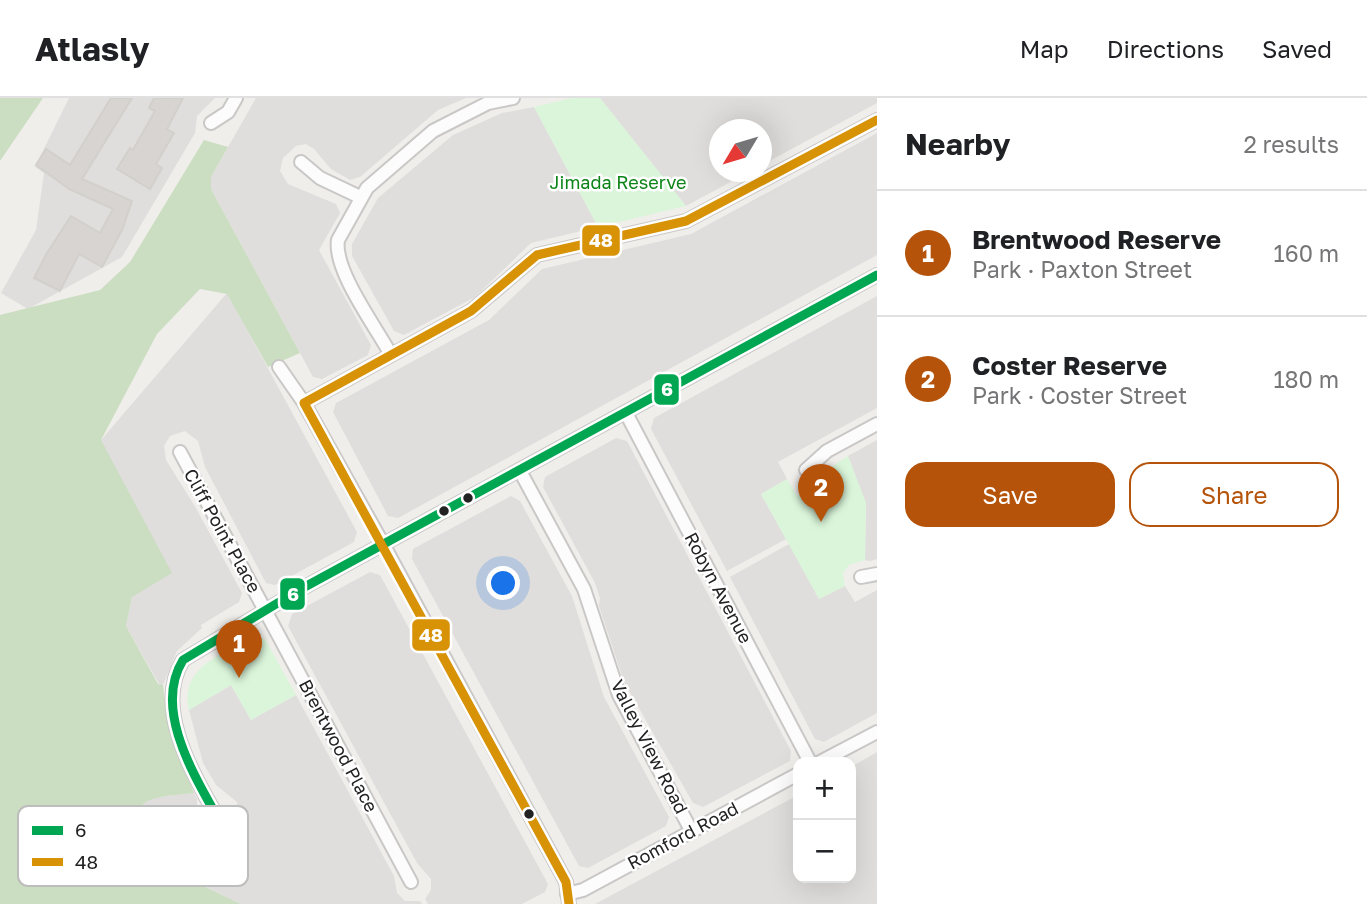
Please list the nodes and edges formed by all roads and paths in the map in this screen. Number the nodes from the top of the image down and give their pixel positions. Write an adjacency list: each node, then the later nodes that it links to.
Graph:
1 (236, 98): 4 (street)
2 (513, 98): 6 (street)
3 (877, 120): 8 (street)
4 (211, 123)
5 (301, 162): 6 (street)
6 (360, 197): 8 (street)
7 (877, 275): 11 (street)
8 (391, 355): 10 (street)
9 (279, 366): 10 (street)
10 (304, 403): 16 (street)
11 (626, 413): 15 (street); 21 (street, Robyn Avenue)
12 (877, 424): 14 (street)
13 (180, 452): 19 (street, Cliff Point Place)
14 (806, 470)
15 (520, 471): 16 (street); 25 (street, Valley View Road)
16 (383, 544): 19 (street); 27 (street)
17 (877, 574): 18 (street)
18 (861, 577)
19 (265, 609): 24 (street); 26 (street, Brentwood Place)
20 (877, 732): 22 (street)
21 (807, 757)
22 (830, 757)
23 (793, 777): 25 (street, Romford Road)
24 (212, 806)
25 (692, 832): 27 (street, Romford Road)
26 (411, 882)
27 (568, 899)

